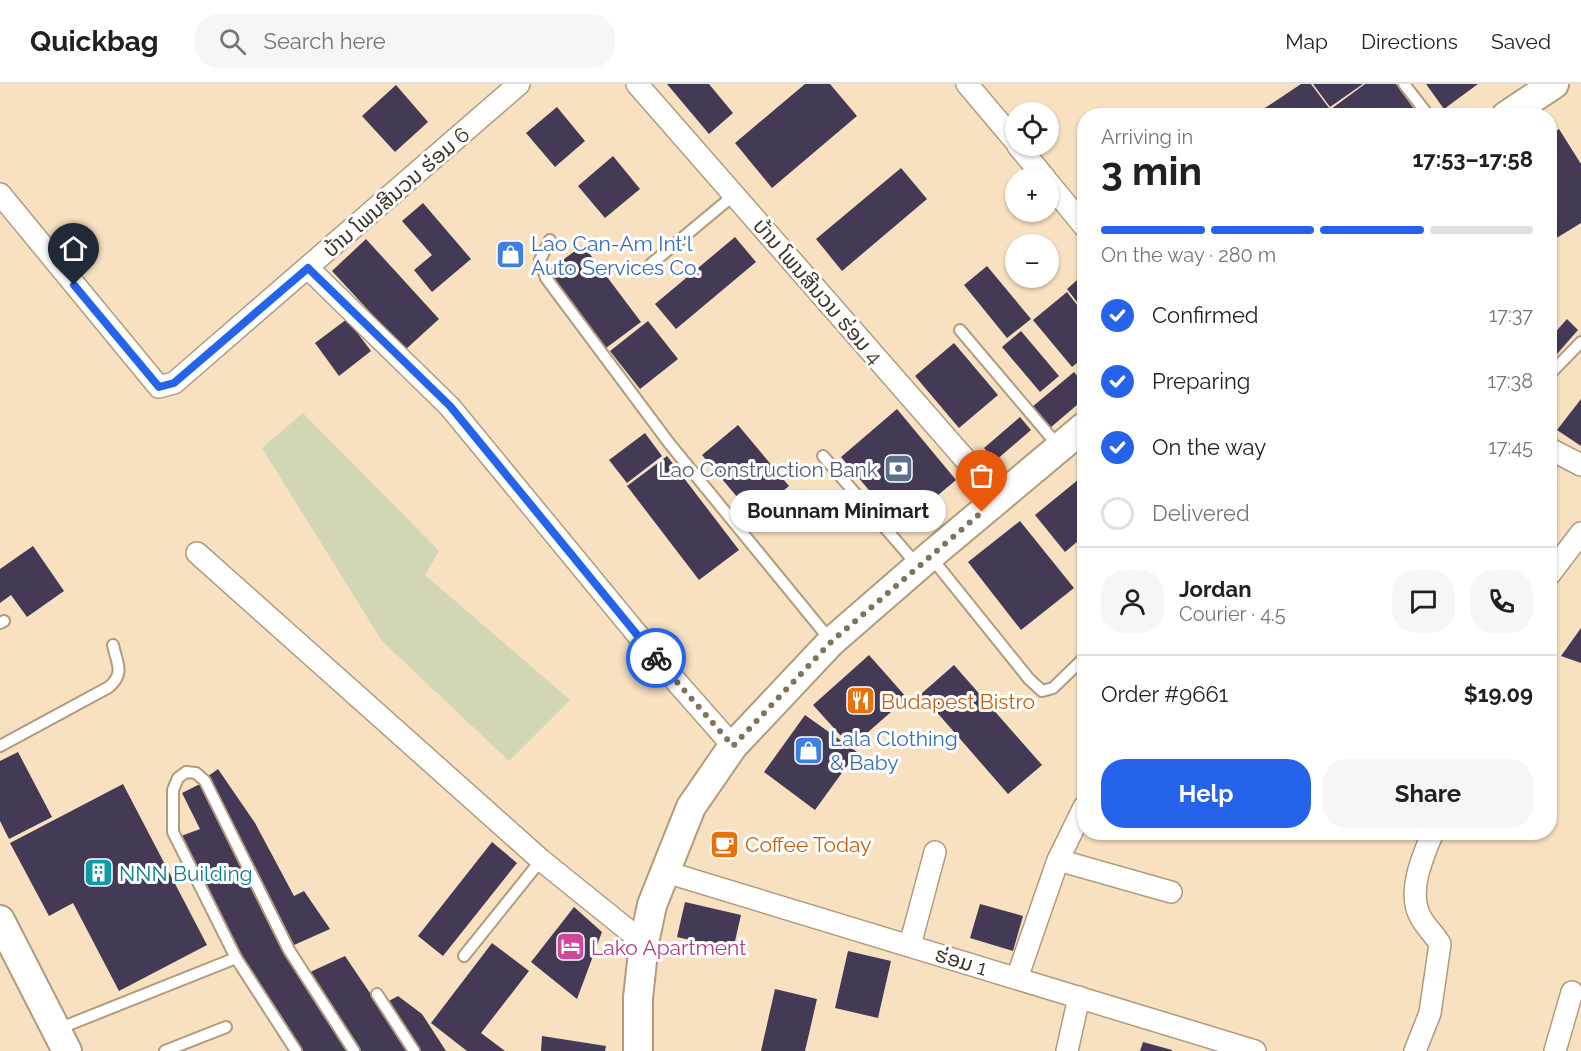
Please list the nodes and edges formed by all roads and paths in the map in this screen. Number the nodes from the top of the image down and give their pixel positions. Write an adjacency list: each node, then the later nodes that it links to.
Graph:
1 (519, 84): 17 (street, ບ້ານ ໂພນສີນວນ ຮ່ອມ 6)
2 (637, 84): 12 (street, ບ້ານ ໂພນສີນວນ ຮ່ອມ 4)
3 (967, 84): 8 (street)
4 (1404, 84): 6 (lane)
5 (1554, 84): 7 (street)
6 (1423, 108)
7 (1518, 108)
8 (1005, 130)
9 (1027, 156): 10 (street)
10 (1037, 168)
11 (0, 194): 17 (street, ບ້ານ ໂພນສີນວນ ຮ່ອມ 6)
12 (734, 195): 16 (lane); 26 (street, ບ້ານ ໂພນສີນວນ ຮ່ອມ 4)
13 (1059, 195): 14 (street)
14 (1077, 217)
15 (550, 240): 31 (lane)
16 (651, 264)
17 (308, 268): 35 (street)
18 (960, 330): 22 (lane)
19 (1581, 342): 20 (lane)
20 (1557, 367)
21 (1077, 433): 22 (street)
22 (1060, 448): 26 (street)
23 (1557, 453): 25 (street)
24 (823, 456): 29 (lane)
25 (1581, 465)
26 (999, 498): 29 (street)
27 (1581, 533): 30 (street)
28 (197, 553): 39 (street)
29 (924, 561): 31 (street); 33 (lane)
30 (1557, 565)
31 (831, 642): 35 (street)
32 (113, 645): 34 (lane)
33 (1077, 665)
34 (0, 746)
35 (733, 746): 41 (street)
36 (1077, 821): 40 (street)
37 (1430, 840): 62 (street)
38 (935, 852): 45 (street)
39 (541, 860): 44 (street); 46 (lane)
40 (1058, 860): 42 (street); 48 (street)
41 (666, 872): 44 (street); 45 (street, ຮ່ອມ 1)
42 (1171, 892)
43 (0, 920): 53 (street)
44 (644, 943): 59 (street)
45 (910, 945): 48 (street, ຮ່ອມ 1)
46 (464, 956)
47 (236, 958): 53 (lane); 56 (lane); 57 (lane)
48 (1017, 978): 51 (street, ຮ່ອມ 1)
49 (1572, 992): 63 (street)
50 (377, 994): 58 (lane)
51 (1079, 997): 54 (street, ຮ່ອມ 1); 60 (street)
52 (226, 1027): 55 (lane)
53 (61, 1041)
54 (1219, 1046): 61 (street, ຮ່ອມ 1)
55 (165, 1051)
56 (296, 1051)
57 (354, 1051)
58 (414, 1051)
59 (638, 1051)
60 (1067, 1051)
61 (1255, 1051)
62 (1415, 1051)
63 (1555, 1051)

